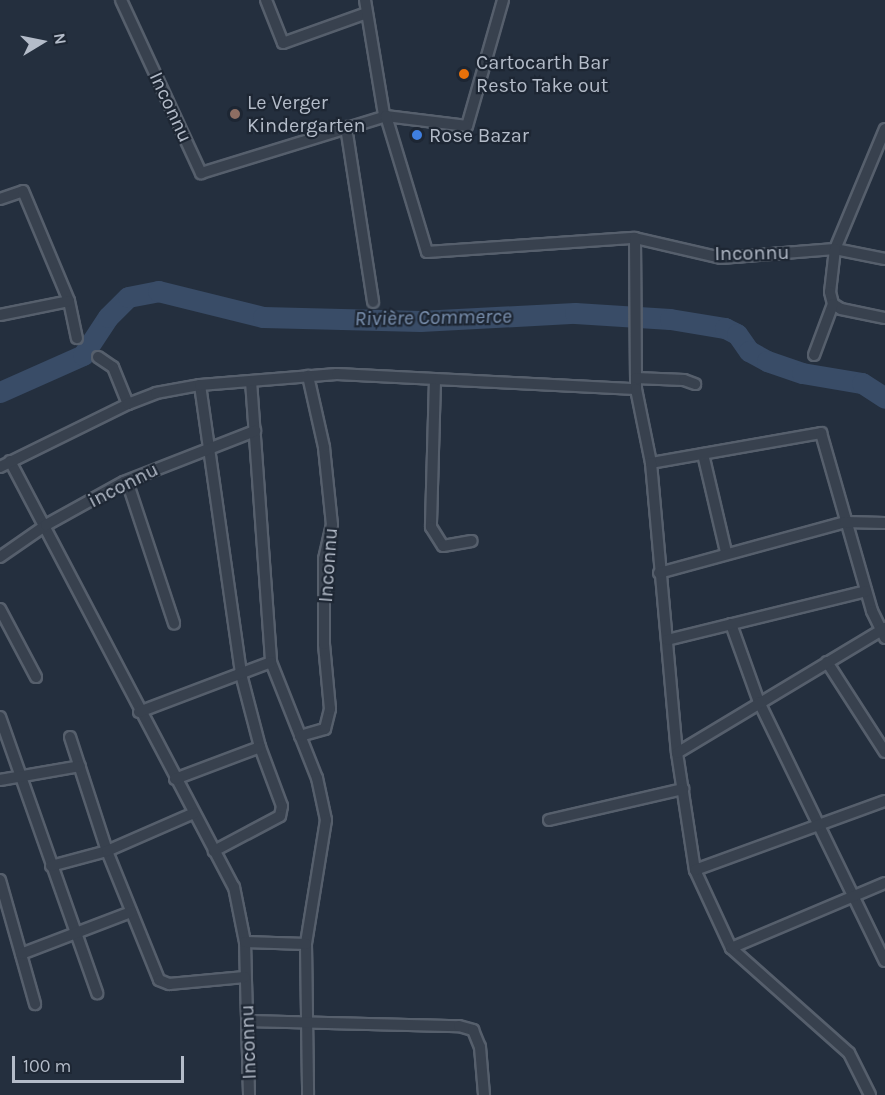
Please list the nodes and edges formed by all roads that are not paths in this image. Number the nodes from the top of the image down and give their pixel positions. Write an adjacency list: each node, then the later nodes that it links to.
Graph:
1 (121, 0): 7 (street, Inconnu)
2 (266, 0): 5 (street)
3 (365, 0): 5 (street, Inconnu)
4 (503, 0): 6 (street, Inconnu)
5 (367, 13): 6 (street, Inconnu)
6 (385, 116): 7 (street, Inconnu); 10 (street, Inconnu)
7 (346, 127): 14 (street)
8 (884, 134): 11 (street)
9 (0, 199): 13 (street)
10 (635, 238): 11 (street, Inconnu); 24 (street)
11 (840, 250): 12 (street, Inconnu); 15 (street)
12 (885, 259)
13 (69, 301): 16 (street); 18 (street)
14 (373, 302)
15 (833, 304): 17 (street); 19 (street)
16 (0, 315)
17 (885, 318)
18 (77, 338)
19 (814, 355)
20 (98, 357): 27 (street)
21 (308, 376): 22 (street); 23 (street); 55 (street, Inconnu)
22 (435, 380): 24 (street); 38 (street)
23 (251, 381): 26 (street); 28 (street)
24 (636, 384): 25 (street); 32 (street)
25 (695, 384)
26 (200, 385): 27 (street); 29 (street)
27 (128, 404): 31 (street)
28 (255, 431): 29 (street, inconnu); 48 (street)
29 (208, 448): 34 (street, inconnu); 50 (street)
30 (703, 454): 32 (street); 35 (street); 39 (street)
31 (10, 461): 33 (street); 37 (street, Inconnu)
32 (651, 463): 41 (street)
33 (0, 467)
34 (127, 481): 37 (street, inconnu); 44 (street, Inconnu)
35 (845, 522): 36 (street); 39 (street); 42 (street)
36 (885, 523)
37 (45, 525): 40 (street, inconnu); 53 (street, Inconnu)
38 (472, 541)
39 (726, 552): 41 (street)
40 (0, 557)
41 (659, 573): 47 (street)
42 (866, 591): 45 (street); 46 (street)
43 (0, 609): 51 (street)
44 (174, 623)
45 (731, 624): 47 (street); 52 (street)
46 (884, 632): 49 (street)
47 (667, 640): 59 (street)
48 (271, 662): 50 (street); 55 (street)
49 (827, 662): 52 (street); 58 (street)
50 (241, 674): 53 (street); 57 (street)
51 (36, 677)
52 (759, 702): 59 (street); 68 (street)
53 (139, 712): 62 (street, Inconnu)
54 (0, 717): 61 (street)
55 (300, 736): 79 (street)
56 (70, 737): 60 (street)
57 (260, 747): 62 (street); 70 (street)
58 (885, 752)
59 (677, 753): 64 (street)
60 (80, 766): 61 (street); 69 (street)
61 (20, 774): 63 (street); 71 (street)
62 (175, 779): 66 (street, Inconnu)
63 (0, 780)
64 (682, 789): 67 (street); 72 (street)
65 (885, 801): 68 (street)
66 (194, 813): 69 (street); 70 (street, Inconnu)
67 (549, 820)
68 (818, 826): 72 (street); 75 (street)
69 (106, 851): 71 (street); 76 (street)
70 (214, 851): 78 (street, Inconnu)
71 (51, 866): 77 (street)
72 (695, 870): 80 (street)
73 (0, 880): 81 (street)
74 (885, 883): 75 (street)
75 (855, 894): 80 (street); 82 (street)
76 (131, 912): 77 (street); 83 (street)
77 (73, 932): 81 (street); 84 (street)
78 (245, 942): 79 (street); 83 (street, Inconnu)
79 (306, 944): 87 (street)
80 (731, 948): 91 (street)
81 (21, 954): 85 (street)
82 (885, 961)
83 (245, 977): 86 (street, Inconnu)
84 (97, 993)
85 (35, 1004)
86 (248, 1022): 87 (street); 88 (street, Inconnu)
87 (307, 1022): 89 (street); 90 (street)
88 (249, 1095)
89 (308, 1095)
90 (484, 1095)
91 (870, 1095)

